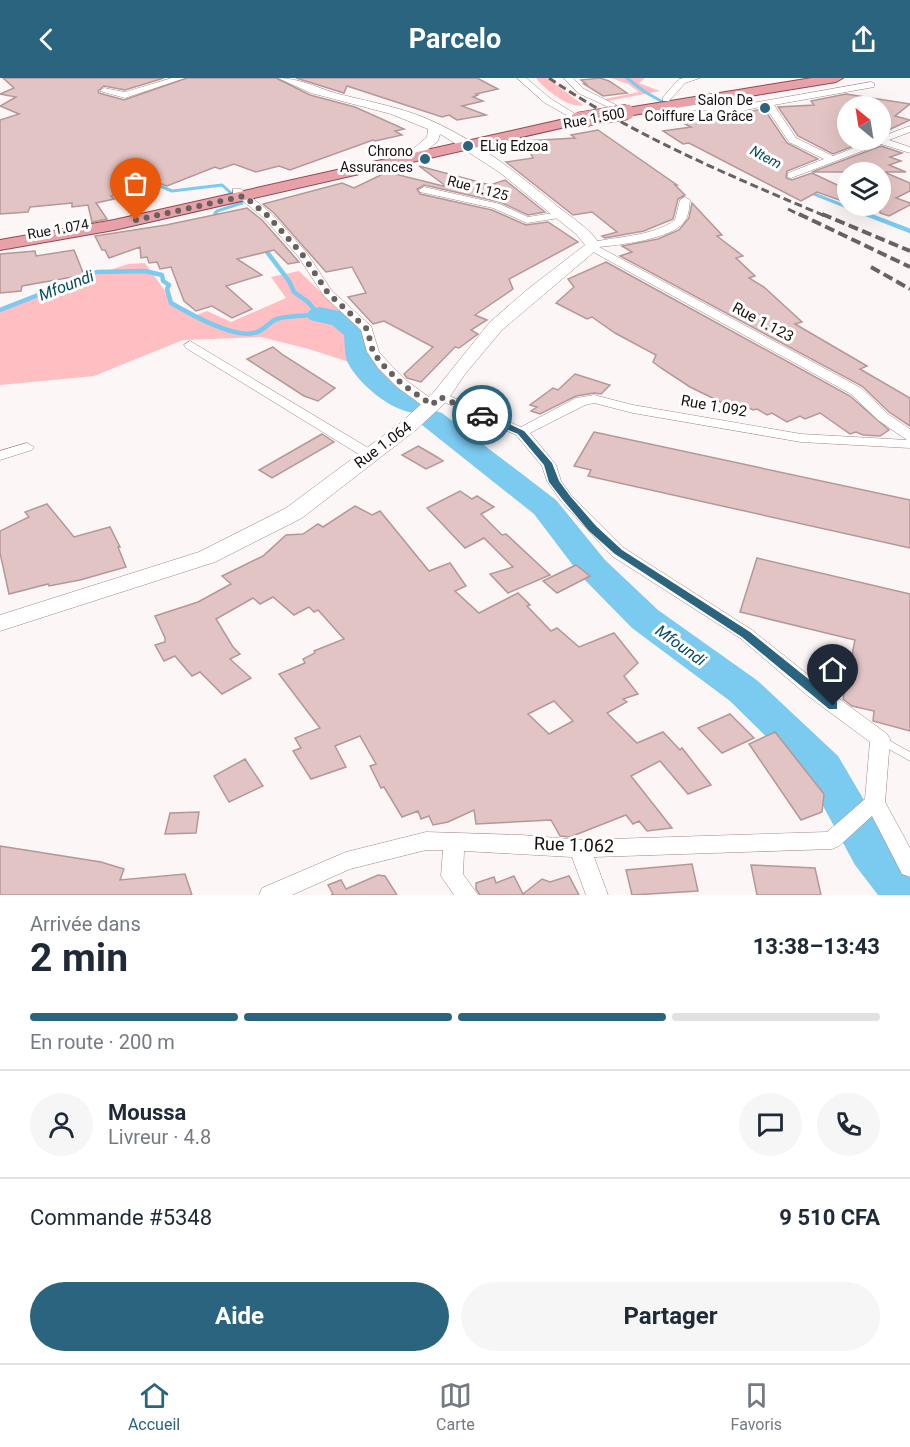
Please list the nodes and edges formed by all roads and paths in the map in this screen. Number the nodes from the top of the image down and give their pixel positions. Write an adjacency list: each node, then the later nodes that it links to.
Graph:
1 (181, 78): 9 (street)
2 (284, 78): 14 (main road)
3 (521, 78): 13 (street)
4 (568, 78): 12 (street)
5 (696, 78): 10 (street)
6 (801, 78): 10 (main road, Rue 1.500)
7 (836, 78): 10 (main road, Rue 1.500)
8 (871, 85): 11 (street)
9 (104, 91)
10 (663, 103): 11 (street); 12 (main road, Rue 1.500)
11 (768, 104): 23 (street)
12 (622, 110): 13 (main road, Rue 1.500, bridge)
13 (576, 118): 17 (main road, Rue 1.500); 18 (main road, Rue 1.074)
14 (435, 127): 18 (main road); 20 (main road)
15 (910, 129): 16 (street)
16 (891, 136)
17 (496, 140): 18 (main road, Rue 1.074); 24 (main road)
18 (464, 143): 20 (main road, Rue 1.074); 24 (main road); 25 (main road, Rue 1.074)
19 (891, 144): 22 (street)
20 (419, 150): 25 (main road, Rue 1.074)
21 (852, 150): 23 (street)
22 (910, 150)
23 (830, 158): 26 (street)
24 (495, 165): 30 (main road)
25 (349, 169): 28 (main road, Rue 1.074)
26 (791, 175)
27 (424, 190): 30 (street, Rue 1.125)
28 (241, 193): 31 (main road, Rue 1.074); 32 (main road, Rue 1.074); 35 (street)
29 (685, 200): 33 (street)
30 (559, 215): 33 (main road)
31 (0, 238)
32 (0, 245)
33 (593, 246): 35 (main road, Rue 1.064); 37 (street, Rue 1.123)
34 (190, 345): 40 (street)
35 (436, 401): 36 (street); 40 (main road, Rue 1.064)
36 (521, 432): 38 (street, Rue 1.092); 43 (street)
37 (910, 436)
38 (910, 444)
39 (27, 447): 41 (street)
40 (370, 455): 42 (main road, Rue 1.064)
41 (0, 456)
42 (0, 623)
43 (880, 739): 44 (lane); 45 (street)
44 (910, 757)
45 (875, 802): 47 (street, Rue 1.062); 48 (street)
46 (454, 841): 47 (street, Rue 1.062); 49 (street, Rue 1.062); 50 (street)
47 (580, 849): 51 (street)
48 (910, 868)
49 (270, 895)
50 (467, 895)
51 (597, 895)

